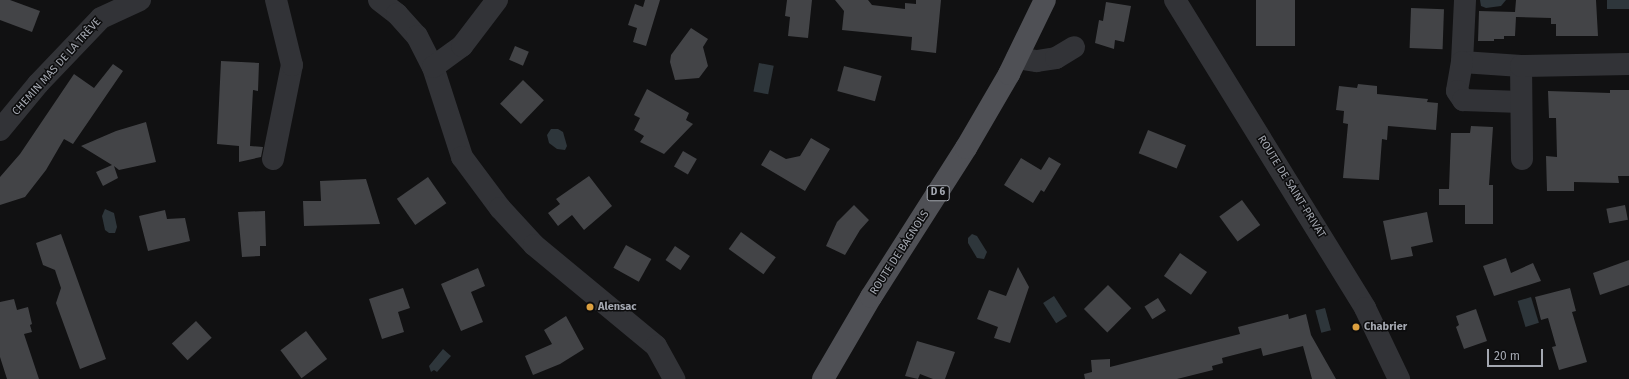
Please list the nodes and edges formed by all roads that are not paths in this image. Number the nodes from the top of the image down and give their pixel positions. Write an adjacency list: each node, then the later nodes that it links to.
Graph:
1 (140, 0): 15 (street, CHEMIN MAS DE LA TRÊVE)
2 (276, 0): 16 (street)
3 (379, 0): 13 (street)
4 (496, 0): 13 (street)
5 (1175, 0): 20 (street, ROUTE DE SAINT-PRIVAT)
6 (1464, 0): 10 (street)
7 (1046, 1): 9 (main road, ROUTE DE BAGNOLS / D 6)
8 (1074, 47): 9 (street)
9 (1017, 58): 19 (main road, ROUTE DE BAGNOLS / D 6)
10 (1462, 62): 12 (street); 14 (street)
11 (1629, 64): 12 (street)
12 (1521, 66): 14 (street)
13 (433, 67): 18 (street)
14 (1521, 102): 17 (street)
15 (0, 130)
16 (273, 159)
17 (1522, 159)
18 (674, 379)
19 (823, 379)
20 (1399, 379)

